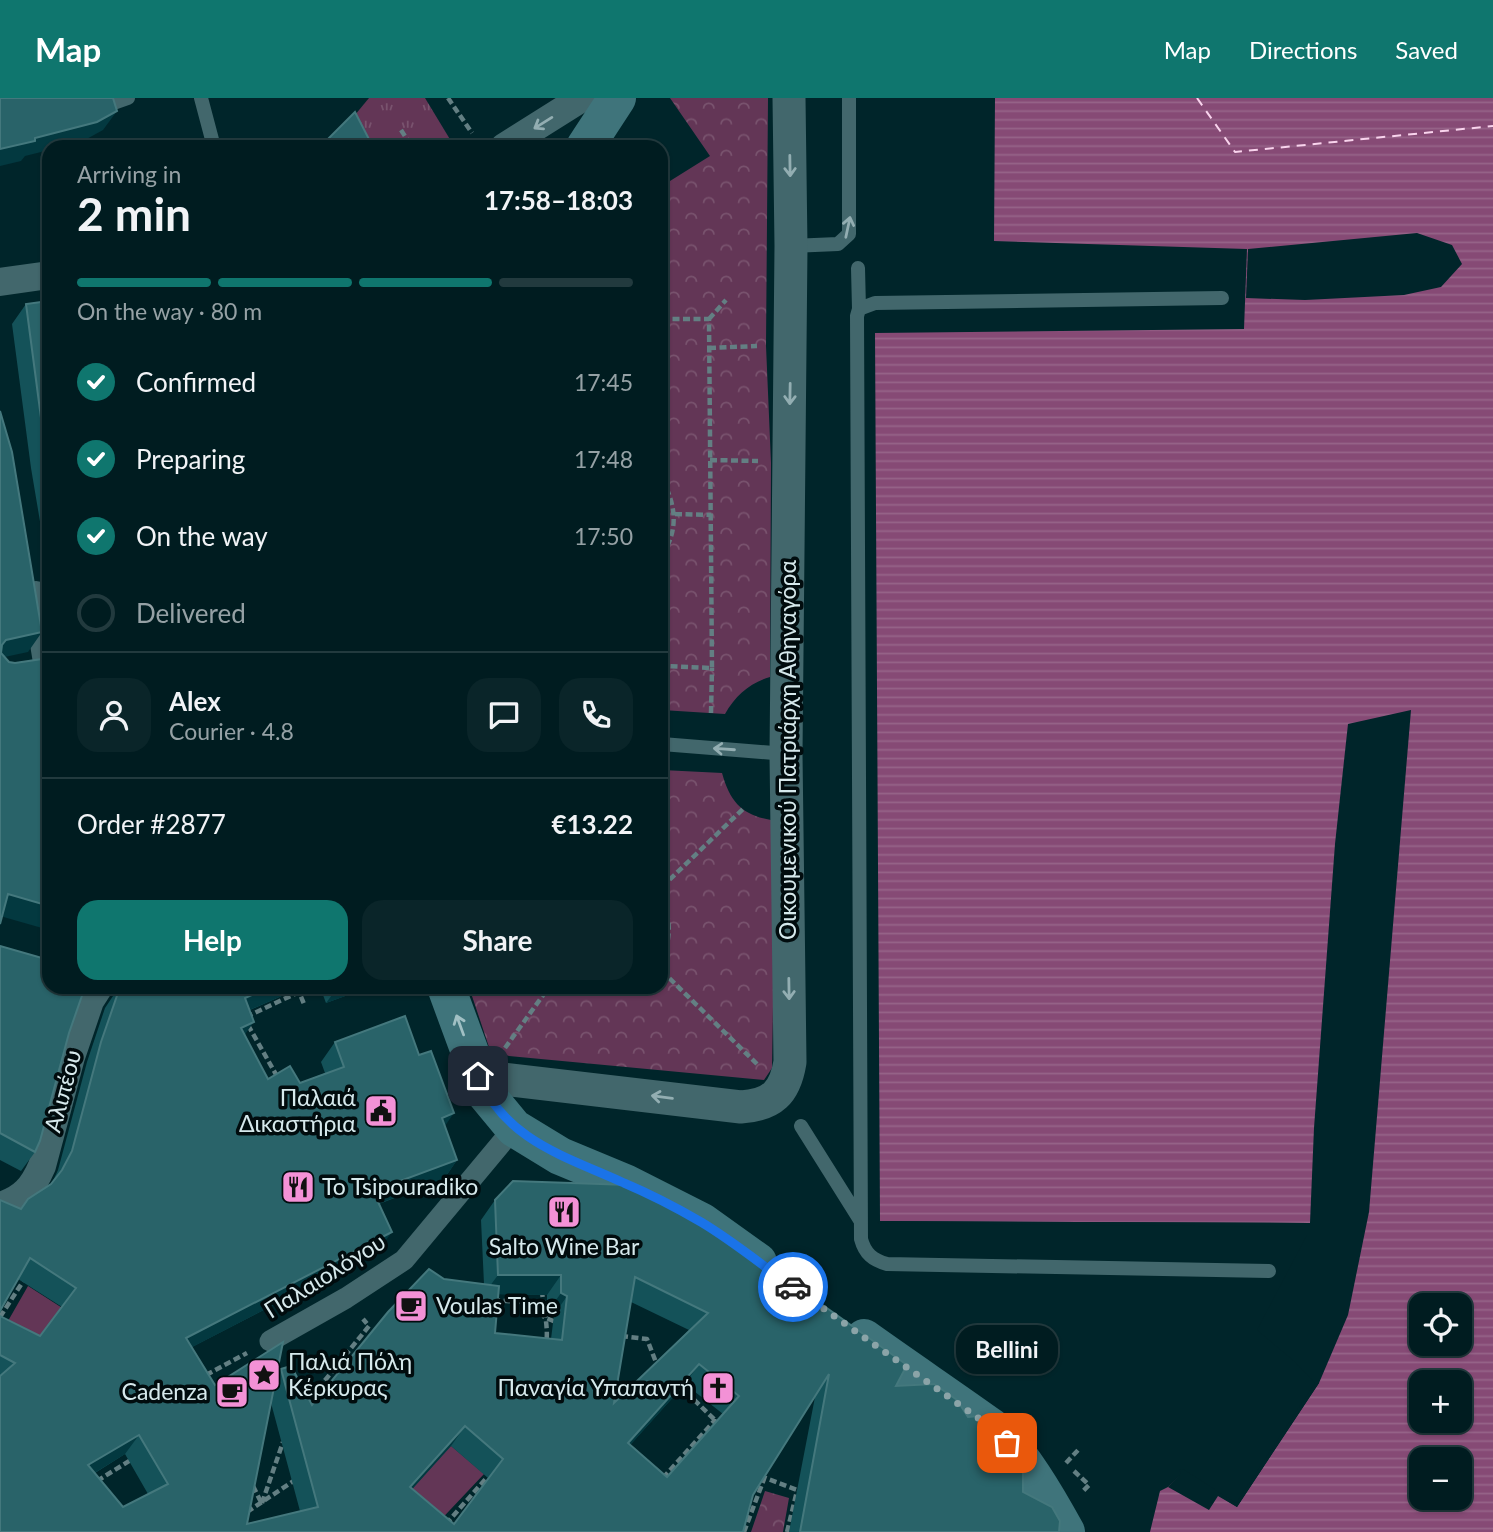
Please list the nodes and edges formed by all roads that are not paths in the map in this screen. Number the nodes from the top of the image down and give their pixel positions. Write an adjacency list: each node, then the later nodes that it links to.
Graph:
1 (128, 98): 7 (lane)
2 (201, 98): 8 (lane)
3 (582, 98): 9 (street, one-way to 9)
4 (617, 98): 10 (main road)
5 (789, 98): 11 (street, Οικουμενικού Πατριάρχη Αθηναγόρα, one-way to 11)
6 (849, 98): 11 (lane, one-way to 6)
7 (111, 104)
8 (212, 140)
9 (515, 140)
10 (590, 140)
11 (791, 246): 20 (street, Οικουμενικού Πατριάρχη Αθηναγόρα, one-way to 20)
12 (858, 268): 16 (lane)
13 (42, 276): 14 (street)
14 (0, 282)
15 (1222, 298): 16 (lane)
16 (859, 309): 27 (lane)
17 (31, 567): 18 (street)
18 (40, 663)
19 (668, 744): 20 (lane, one-way to 19)
20 (786, 754): 23 (street, Οικουμενικού Πατριάρχη Αθηναγόρα, one-way to 23)
21 (94, 994): 26 (street, Αλιπέου)
22 (450, 994): 23 (main road, one-way to 22)
23 (489, 1065): 25 (main road)
24 (802, 1126): 27 (lane)
25 (514, 1128): 29 (main road); 31 (street, Παλαιολόγου)
26 (12, 1200)
27 (860, 1220): 28 (lane)
28 (1269, 1271)
29 (780, 1278)
30 (836, 1318): 32 (main road)
31 (270, 1341)
32 (1066, 1532)

